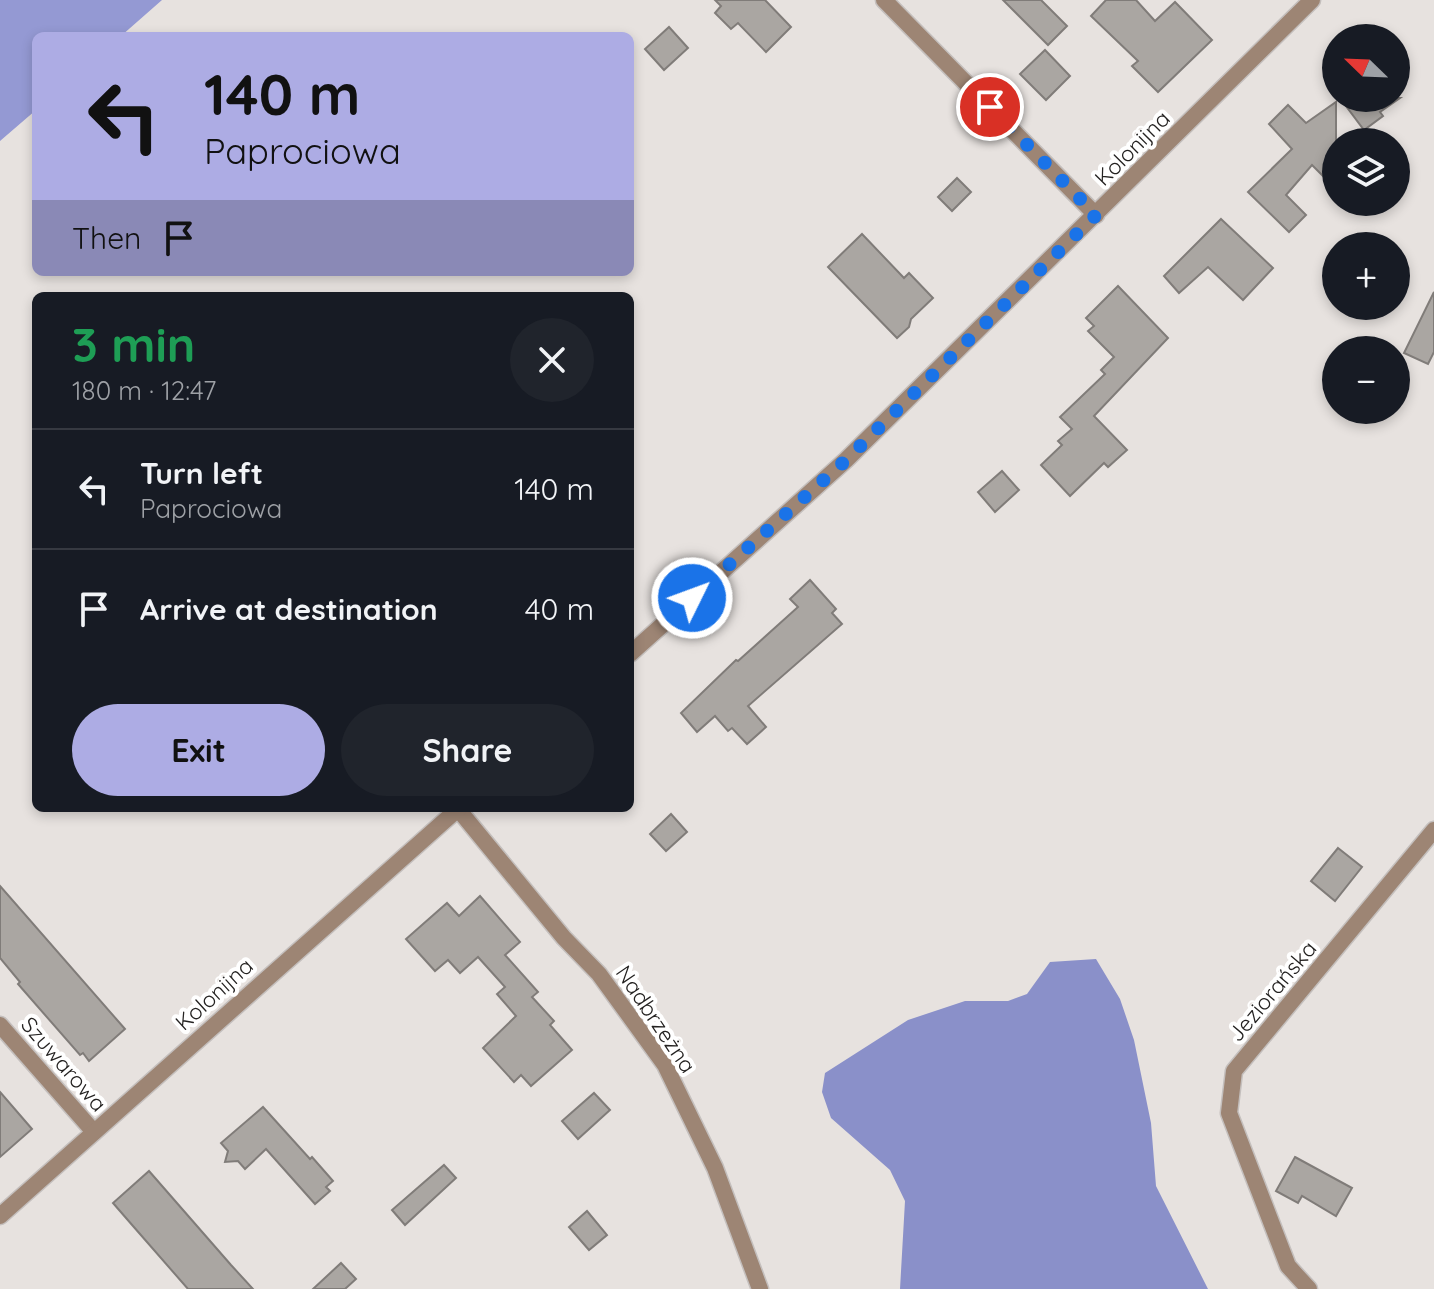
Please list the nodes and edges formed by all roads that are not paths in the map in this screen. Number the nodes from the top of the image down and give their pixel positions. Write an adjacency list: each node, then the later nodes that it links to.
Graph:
1 (884, 0): 3 (street)
2 (1312, 0): 3 (street, Kolonijna)
3 (1096, 215): 4 (street, Kolonijna)
4 (634, 650)
5 (455, 812): 9 (street, Kolonijna)
6 (460, 812): 11 (street, Nadbrzeżna)
7 (1434, 830): 12 (street, Jeziorańska)
8 (0, 1025): 9 (street, Szuwarowa)
9 (94, 1132): 10 (street, Kolonijna)
10 (0, 1216)
11 (760, 1289)
12 (1309, 1289)

